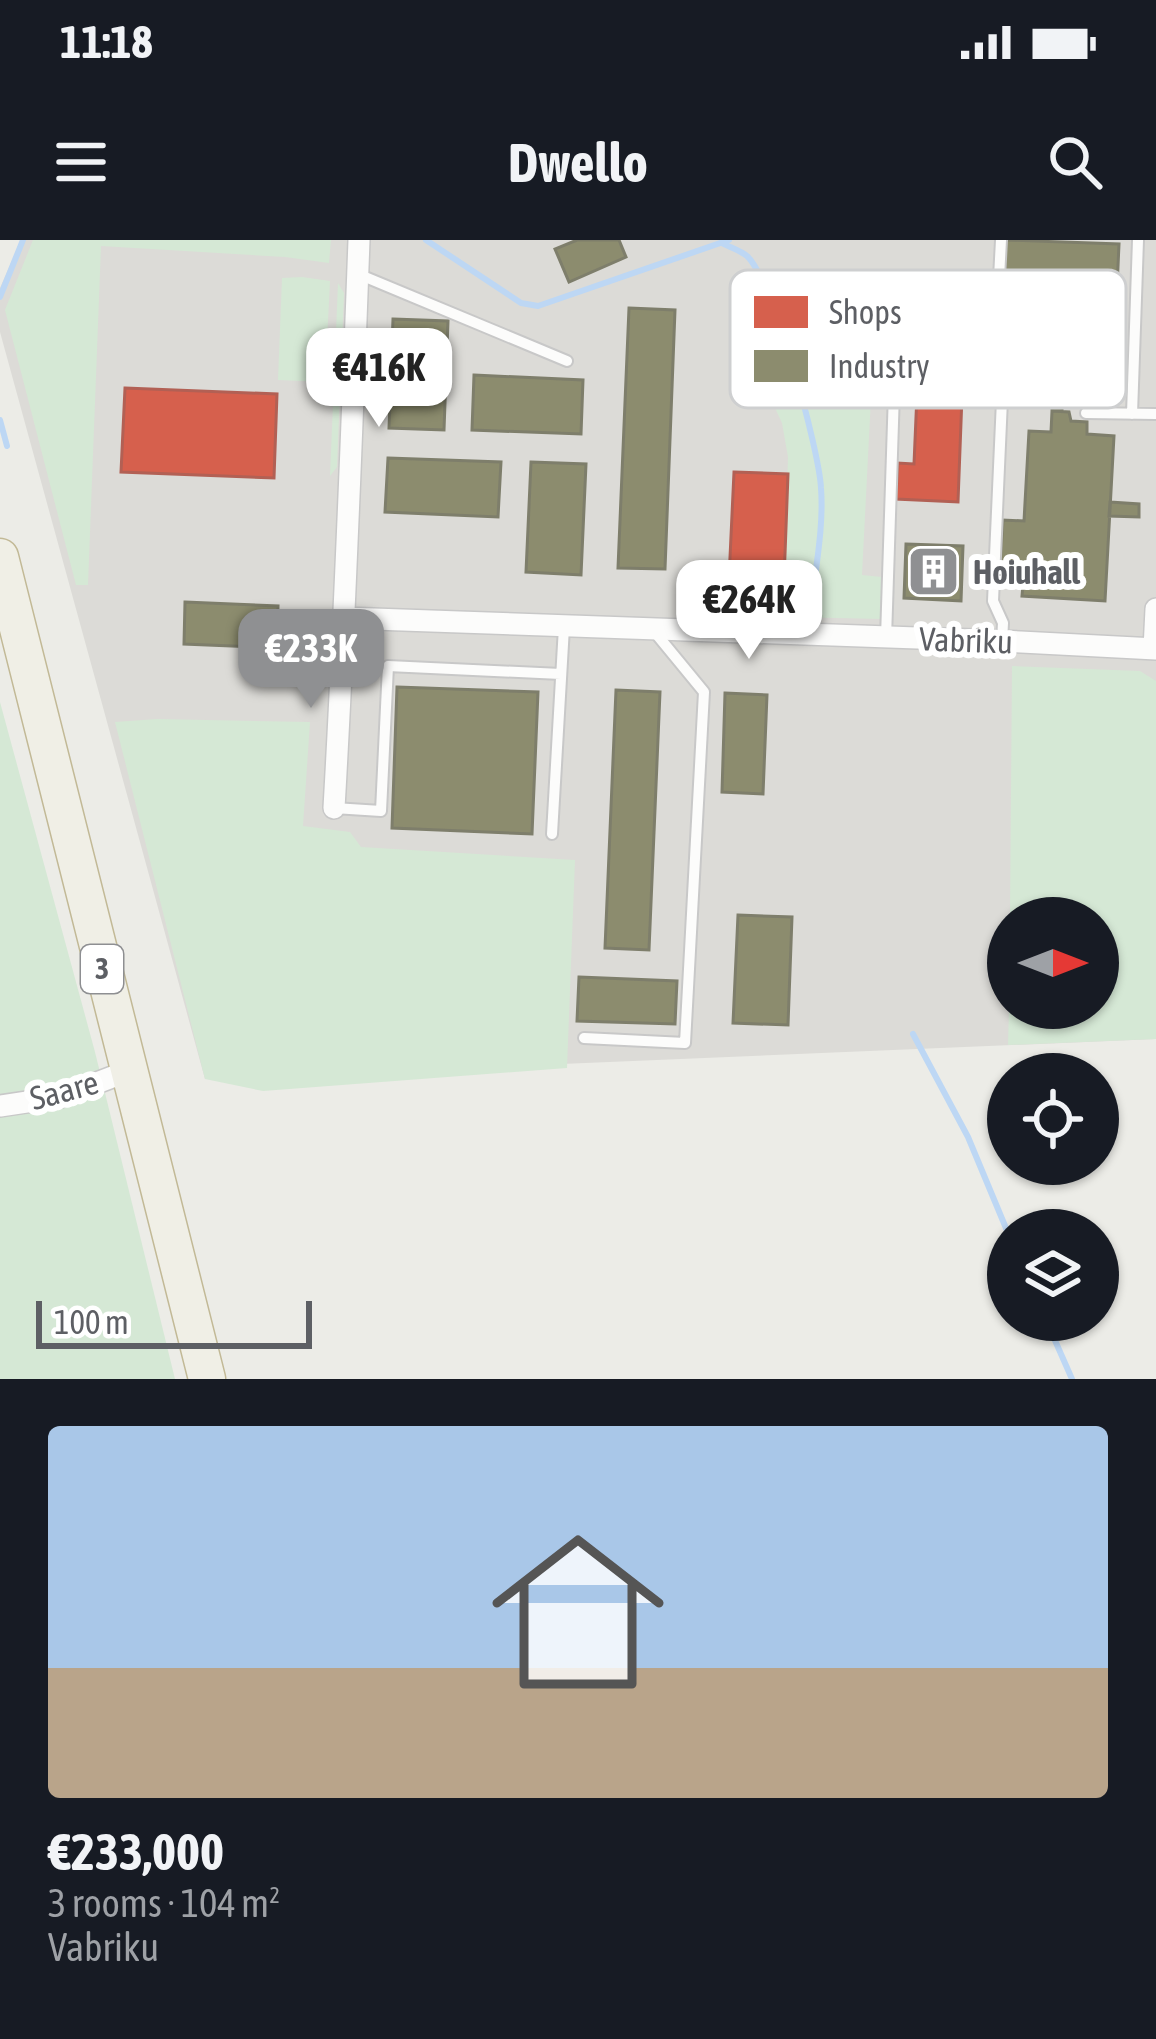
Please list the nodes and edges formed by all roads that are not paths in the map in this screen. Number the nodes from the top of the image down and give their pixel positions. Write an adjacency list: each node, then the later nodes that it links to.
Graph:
1 (359, 240): 5 (street)
2 (1001, 240): 4 (lane)
3 (1138, 240): 10 (lane)
4 (999, 270)
5 (358, 274): 6 (lane); 14 (street)
6 (567, 361)
7 (893, 408): 17 (lane)
8 (1002, 408): 18 (lane)
9 (1086, 413): 10 (lane)
10 (1132, 414): 11 (lane)
11 (1156, 414)
12 (0, 557): 24 (highway, 3)
13 (1156, 609): 19 (street)
14 (345, 618): 15 (street, Vabriku); 21 (street)
15 (564, 627): 16 (street, Vabriku); 20 (lane)
16 (653, 630): 17 (street, Vabriku); 23 (lane)
17 (886, 638): 18 (street, Vabriku)
18 (1002, 641): 19 (street, Vabriku)
19 (1155, 649)
20 (561, 674): 21 (lane); 22 (lane)
21 (334, 808)
22 (552, 834)
23 (584, 1038)
24 (128, 1071): 25 (street, Saare); 26 (highway, 3)
25 (0, 1106)
26 (207, 1379)

